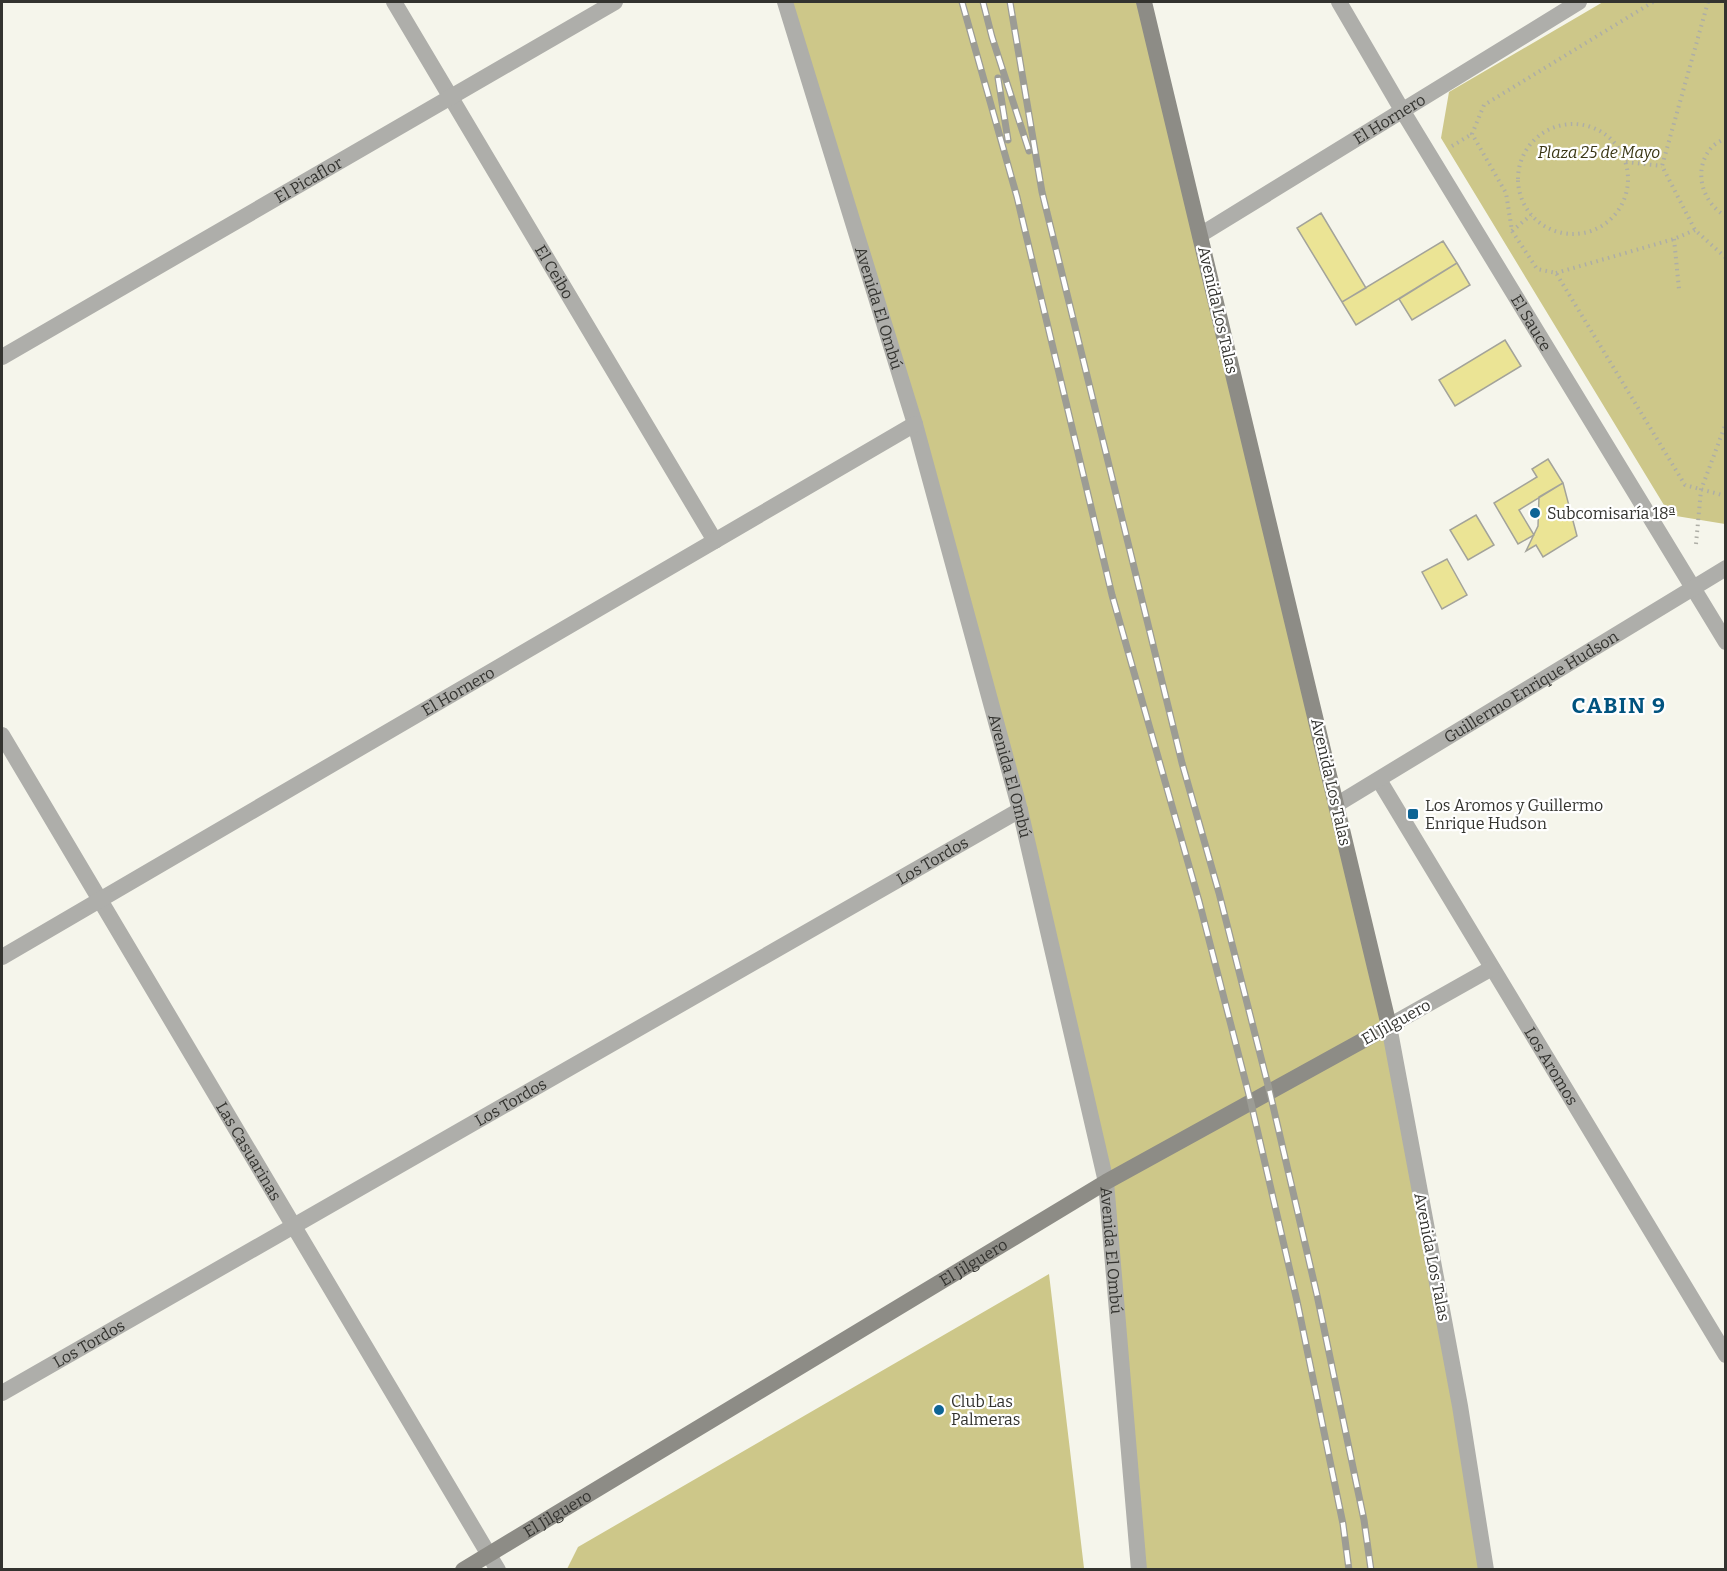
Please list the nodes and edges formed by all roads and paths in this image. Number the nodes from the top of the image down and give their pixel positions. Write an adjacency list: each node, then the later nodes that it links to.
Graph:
1 (394, 2): 9 (street, El Ceibo)
2 (615, 2): 9 (street, El Picaflor)
3 (785, 2): 25 (street, Avenida El Ombú)
4 (1144, 2): 18 (main road, Avenida Los Talas)
5 (1339, 2): 10 (street, El Sauce)
6 (1579, 2): 10 (street, El Hornero)
7 (1653, 2): 17 (path)
8 (1708, 2): 13 (path)
9 (450, 97): 23 (street, El Picaflor); 28 (street, El Ceibo)
10 (1402, 110): 18 (street, El Hornero); 31 (street, El Sauce)
11 (1725, 138): 15 (path)
12 (1626, 162): 13 (path); 14 (path); 14 (path)
13 (1662, 166): 16 (path)
14 (1531, 215): 17 (path)
15 (1725, 216)
16 (1695, 230): 19 (path); 20 (path)
17 (1512, 231): 21 (path)
18 (1200, 235): 35 (main road, Avenida Los Talas)
19 (1674, 239): 21 (path); 22 (path)
20 (1725, 258)
21 (1556, 273): 26 (path)
22 (1679, 290)
23 (2, 357)
24 (1725, 423): 26 (path)
25 (915, 424): 28 (street, El Hornero); 36 (street, Avenida El Ombú)
26 (1701, 490): 27 (path); 29 (path)
27 (1725, 496)
28 (715, 541): 37 (street, El Hornero)
29 (1696, 545)
30 (1725, 568): 31 (street, Guillermo Enrique Hudson)
31 (1692, 588): 32 (street, El Sauce); 34 (street, Guillermo Enrique Hudson)
32 (1725, 642)
33 (2, 735): 37 (street, Las Casuarinas)
34 (1378, 780): 35 (street, Guillermo Enrique Hudson); 39 (street, Los Aromos)
35 (1336, 806): 40 (main road, Avenida Los Talas)
36 (1020, 810): 41 (street, Avenida El Ombú); 42 (street, Los Tordos)
37 (100, 900): 38 (street, El Hornero); 42 (street, Las Casuarinas)
38 (2, 957)
39 (1492, 968): 40 (street, El Jilguero); 43 (street, Los Aromos)
40 (1389, 1026): 41 (main road, El Jilguero); 49 (street, Avenida Los Talas)
41 (1106, 1182): 45 (main road, El Jilguero); 48 (street, Avenida El Ombú)
42 (294, 1226): 44 (street, Los Tordos); 45 (street, Las Casuarinas)
43 (1725, 1355)
44 (2, 1393)
45 (489, 1554): 46 (main road, El Jilguero); 47 (street, Las Casuarinas)
46 (463, 1569)
47 (498, 1569)
48 (1140, 1569)
49 (1486, 1569)

